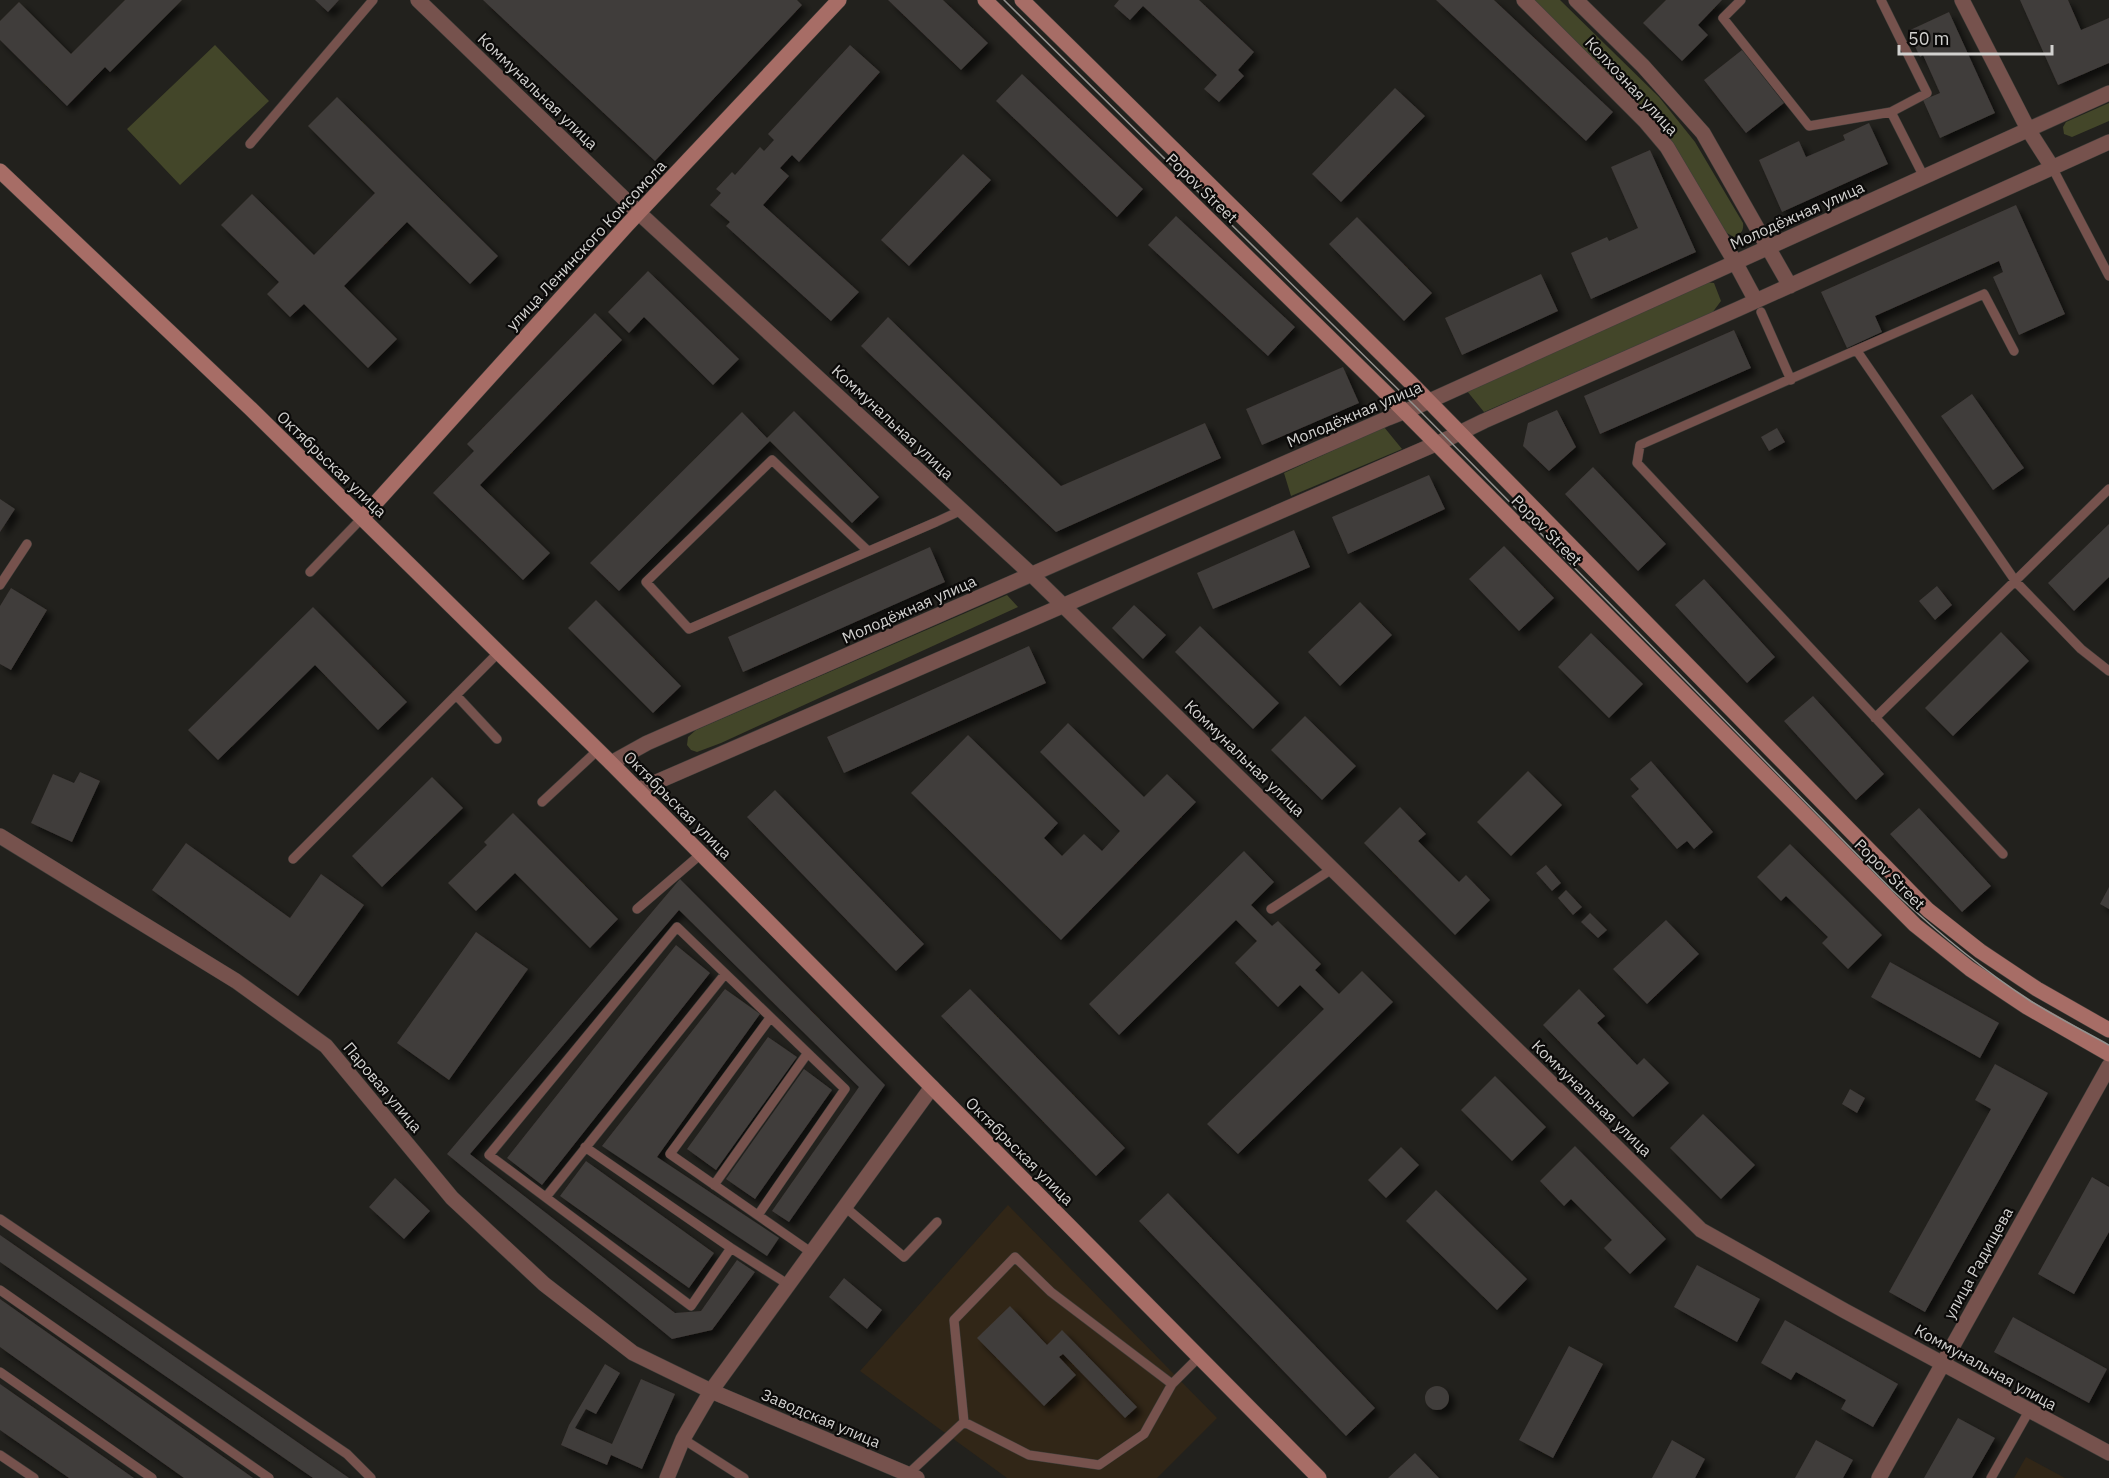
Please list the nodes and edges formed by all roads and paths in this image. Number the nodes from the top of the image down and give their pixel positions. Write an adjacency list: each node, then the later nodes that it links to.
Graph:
1 (373, 0): 15 (lane)
2 (418, 0): 19 (street, Коммунальная улица)
3 (839, 0): 19 (street, улица Ленинского Комсомола)
4 (985, 0): 29 (street, Popov Street)
5 (1022, 0): 28 (street, Popov Street)
6 (1524, 0): 21 (street, Колхозная улица)
7 (1576, 0): 20 (street, Колхозная улица)
8 (1741, 0): 12 (lane)
9 (1881, 0): 12 (lane)
10 (1962, 0): 13 (street)
11 (2109, 93): 13 (street, Молодёжная улица)
12 (1891, 112): 18 (lane)
13 (2029, 131): 16 (street); 18 (street, Молодёжная улица)
14 (2109, 142): 16 (street)
15 (250, 144)
16 (2052, 167): 22 (lane); 23 (street)
17 (0, 171): 34 (street, Октябрьская улица)
18 (1924, 177): 20 (street, Молодёжная улица)
19 (639, 213): 33 (street, Коммунальная улица); 34 (street, улица Ленинского Комсомола)
20 (1768, 248): 21 (street, Молодёжная улица); 23 (street, Колхозная улица)
21 (1735, 262): 24 (street, Колхозная улица); 28 (street, Молодёжная улица)
22 (2109, 276)
23 (1790, 286): 24 (street)
24 (1759, 306): 27 (lane); 30 (street)
25 (1857, 351): 26 (lane); 27 (lane); 39 (lane)
26 (2014, 351)
27 (1791, 380): 45 (lane)
28 (1429, 402): 29 (street, Молодёжная улица); 30 (street, Popov Street)
29 (1405, 412): 31 (street, Popov Street); 38 (street, Молодёжная улица)
30 (1460, 434): 31 (street); 60 (street, Popov Street)
31 (1437, 444): 41 (street); 62 (street, Popov Street)
32 (2109, 489): 39 (lane)
33 (962, 510): 36 (lane); 38 (street, Коммунальная улица)
34 (362, 518): 37 (lane); 42 (street, Октябрьская улица)
35 (27, 544): 40 (lane)
36 (868, 551): 36 (lane)
37 (310, 572)
38 (1032, 575): 41 (street, Коммунальная улица); 48 (street, Молодёжная улица)
39 (2016, 582): 43 (lane); 45 (lane)
40 (0, 585)
41 (1064, 606): 49 (street); 55 (street, Коммунальная улица)
42 (498, 653): 44 (lane); 47 (street, Октябрьская улица)
43 (2109, 671)
44 (456, 695): 46 (lane); 54 (lane)
45 (1875, 718): 53 (lane)
46 (497, 739)
47 (598, 750): 48 (street, Октябрьская улица); 50 (lane)
48 (611, 763): 49 (street, Октябрьская улица)
49 (638, 790): 52 (street, Октябрьская улица)
50 (542, 802)
51 (0, 836): 80 (street, Паровая улица)
52 (700, 854): 56 (lane); 64 (street, Октябрьская улица)
53 (2003, 854)
54 (293, 860)
55 (1332, 869): 57 (lane); 77 (street, Коммунальная улица)
56 (637, 909)
57 (1271, 909)
58 (725, 974): 59 (lane); 65 (lane); 67 (lane)
59 (770, 1018): 61 (lane); 66 (lane)
60 (2109, 1030)
61 (807, 1054): 66 (lane); 69 (lane)
62 (2109, 1054)
63 (2109, 1066): 77 (street, улица Радищева)
64 (932, 1087): 68 (street); 76 (street, Октябрьская улица)
65 (585, 1147): 67 (lane); 72 (lane)
66 (714, 1185): 69 (lane)
67 (546, 1197): 72 (lane)
68 (845, 1207): 71 (lane); 73 (street)
69 (758, 1215): 73 (lane)
70 (0, 1219): 90 (lane)
71 (937, 1222)
72 (731, 1248): 74 (lane)
73 (812, 1252): 74 (street)
74 (789, 1285): 80 (street)
75 (0, 1290): 89 (lane)
76 (1198, 1357): 79 (lane); 93 (street, Октябрьская улица)
77 (1943, 1364): 81 (street, Коммунальная улица); 94 (street, улица Радищева)
78 (0, 1372): 88 (lane)
79 (1172, 1384): 82 (lane); 82 (lane)
80 (711, 1391): 83 (street); 86 (street, Заводская улица)
81 (2029, 1412): 84 (street, Коммунальная улица); 95 (lane)
82 (964, 1422): 86 (lane)
83 (683, 1439): 91 (street); 92 (lane)
84 (2109, 1453)
85 (0, 1455): 87 (lane)
86 (912, 1476)
87 (34, 1478)
88 (152, 1478)
89 (269, 1478)
90 (371, 1478)
91 (667, 1478)
92 (744, 1478)
93 (1319, 1478)
94 (1879, 1478)
95 (1991, 1478)

